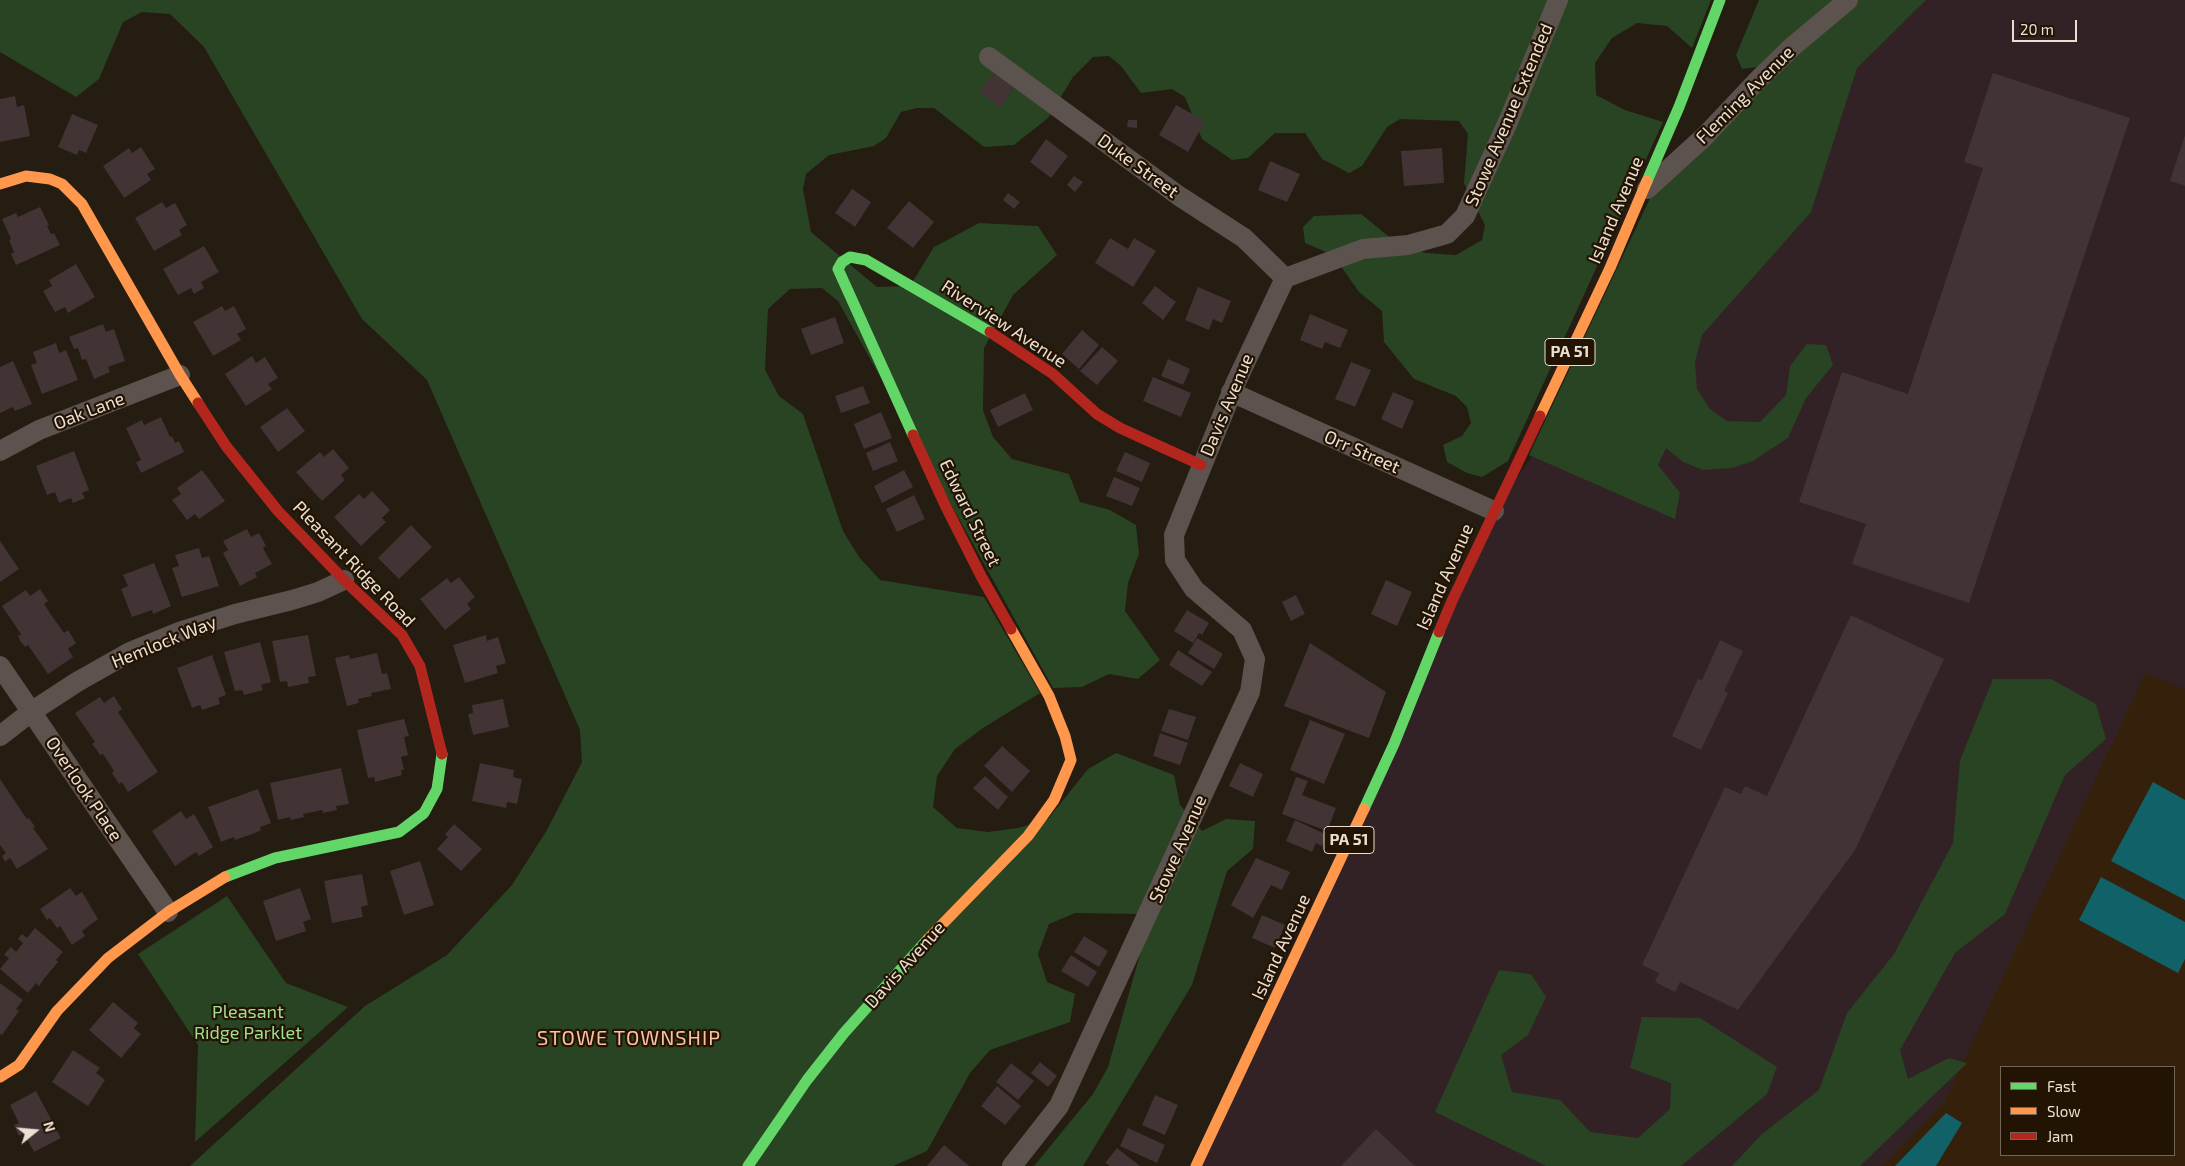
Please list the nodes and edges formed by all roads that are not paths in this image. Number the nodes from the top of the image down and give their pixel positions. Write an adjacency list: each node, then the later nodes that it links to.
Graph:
1 (1558, 0): 8 (street, Stowe Avenue Extended)
2 (1720, 0): 6 (street, Island Avenue / PA 51)
3 (1848, 0): 6 (street, Fleming Avenue)
4 (989, 57): 8 (street, Duke Street)
5 (0, 184): 9 (street, Pleasant Ridge Road)
6 (1644, 192): 13 (street, Island Avenue / PA 51)
7 (838, 269): 12 (street, Riverview Avenue); 19 (street, Edward Street)
8 (1285, 278): 10 (street, Davis Avenue)
9 (180, 376): 11 (street, Oak Lane); 15 (street, Pleasant Ridge Road)
10 (1232, 392): 12 (street, Davis Avenue); 13 (street, Orr Street)
11 (0, 451)
12 (1201, 465): 14 (street, Davis Avenue)
13 (1494, 511): 24 (street, Island Avenue / PA 51)
14 (1174, 535): 23 (street, Stowe Avenue)
15 (344, 580): 17 (street, Hemlock Way); 20 (street, Pleasant Ridge Road)
16 (0, 666): 17 (street, Overlook Place)
17 (31, 712): 18 (street, Hemlock Way); 20 (street, Overlook Place)
18 (0, 736)
19 (1068, 770): 22 (street, Davis Avenue)
20 (168, 912): 21 (street, Pleasant Ridge Road)
21 (0, 1076)
22 (748, 1166)
23 (1012, 1166)
24 (1196, 1166)

